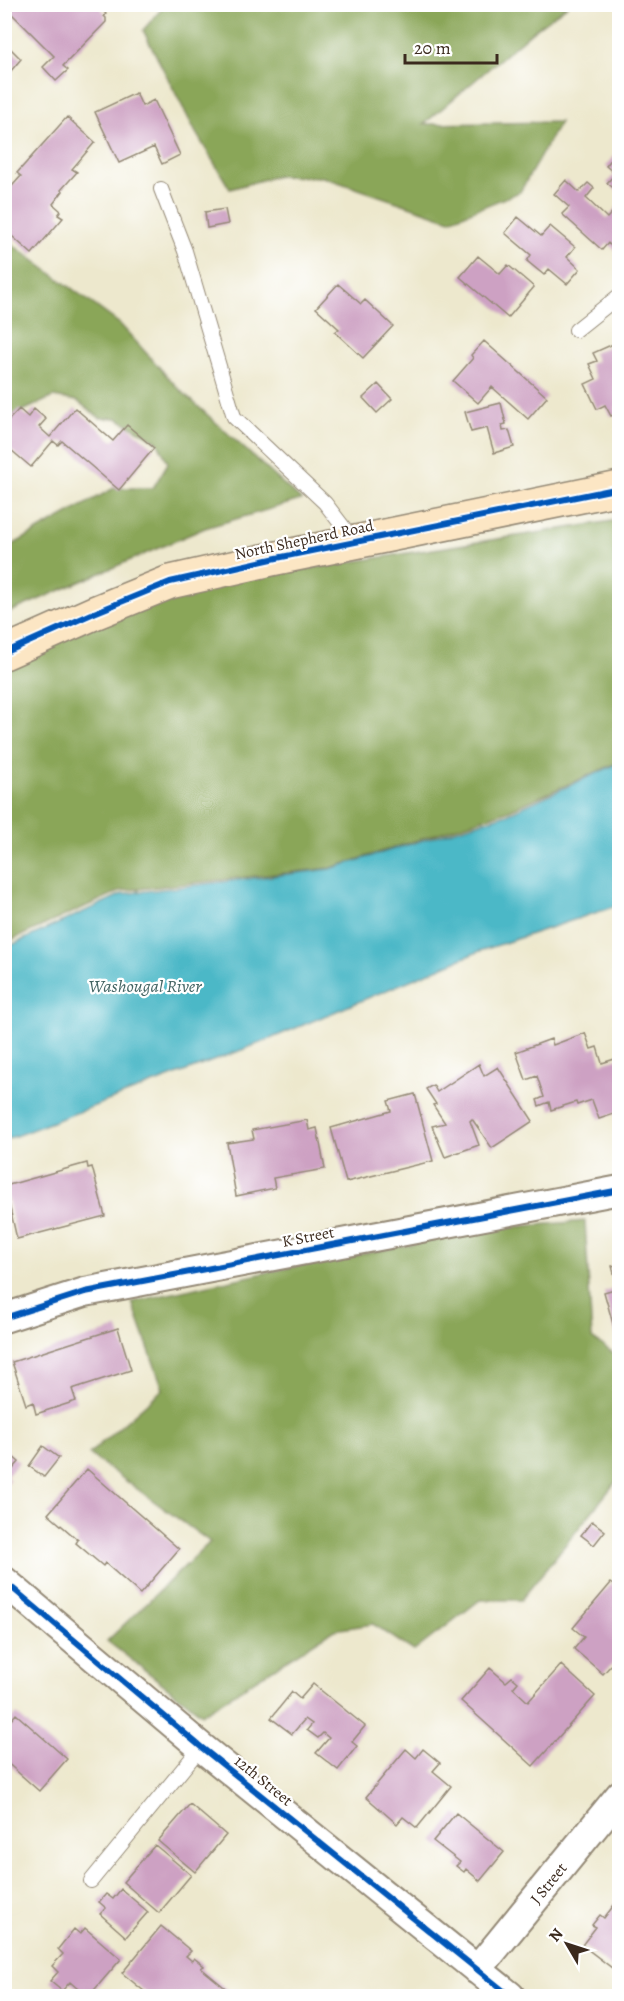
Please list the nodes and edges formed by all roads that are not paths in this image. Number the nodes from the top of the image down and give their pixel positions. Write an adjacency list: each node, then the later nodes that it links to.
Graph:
1 (161, 189): 5 (lane)
2 (620, 295): 3 (lane)
3 (576, 330)
4 (620, 488): 5 (street, North Shepherd Road)
5 (355, 543): 6 (street, North Shepherd Road)
6 (4, 653)
7 (620, 1190): 8 (street, K Street)
8 (4, 1318)
9 (4, 1581): 10 (street, 12th Street)
10 (201, 1747): 12 (lane); 13 (street, 12th Street)
11 (620, 1795): 13 (street, J Street)
12 (91, 1881)
13 (477, 1970): 14 (street, 12th Street)
14 (510, 1996)

